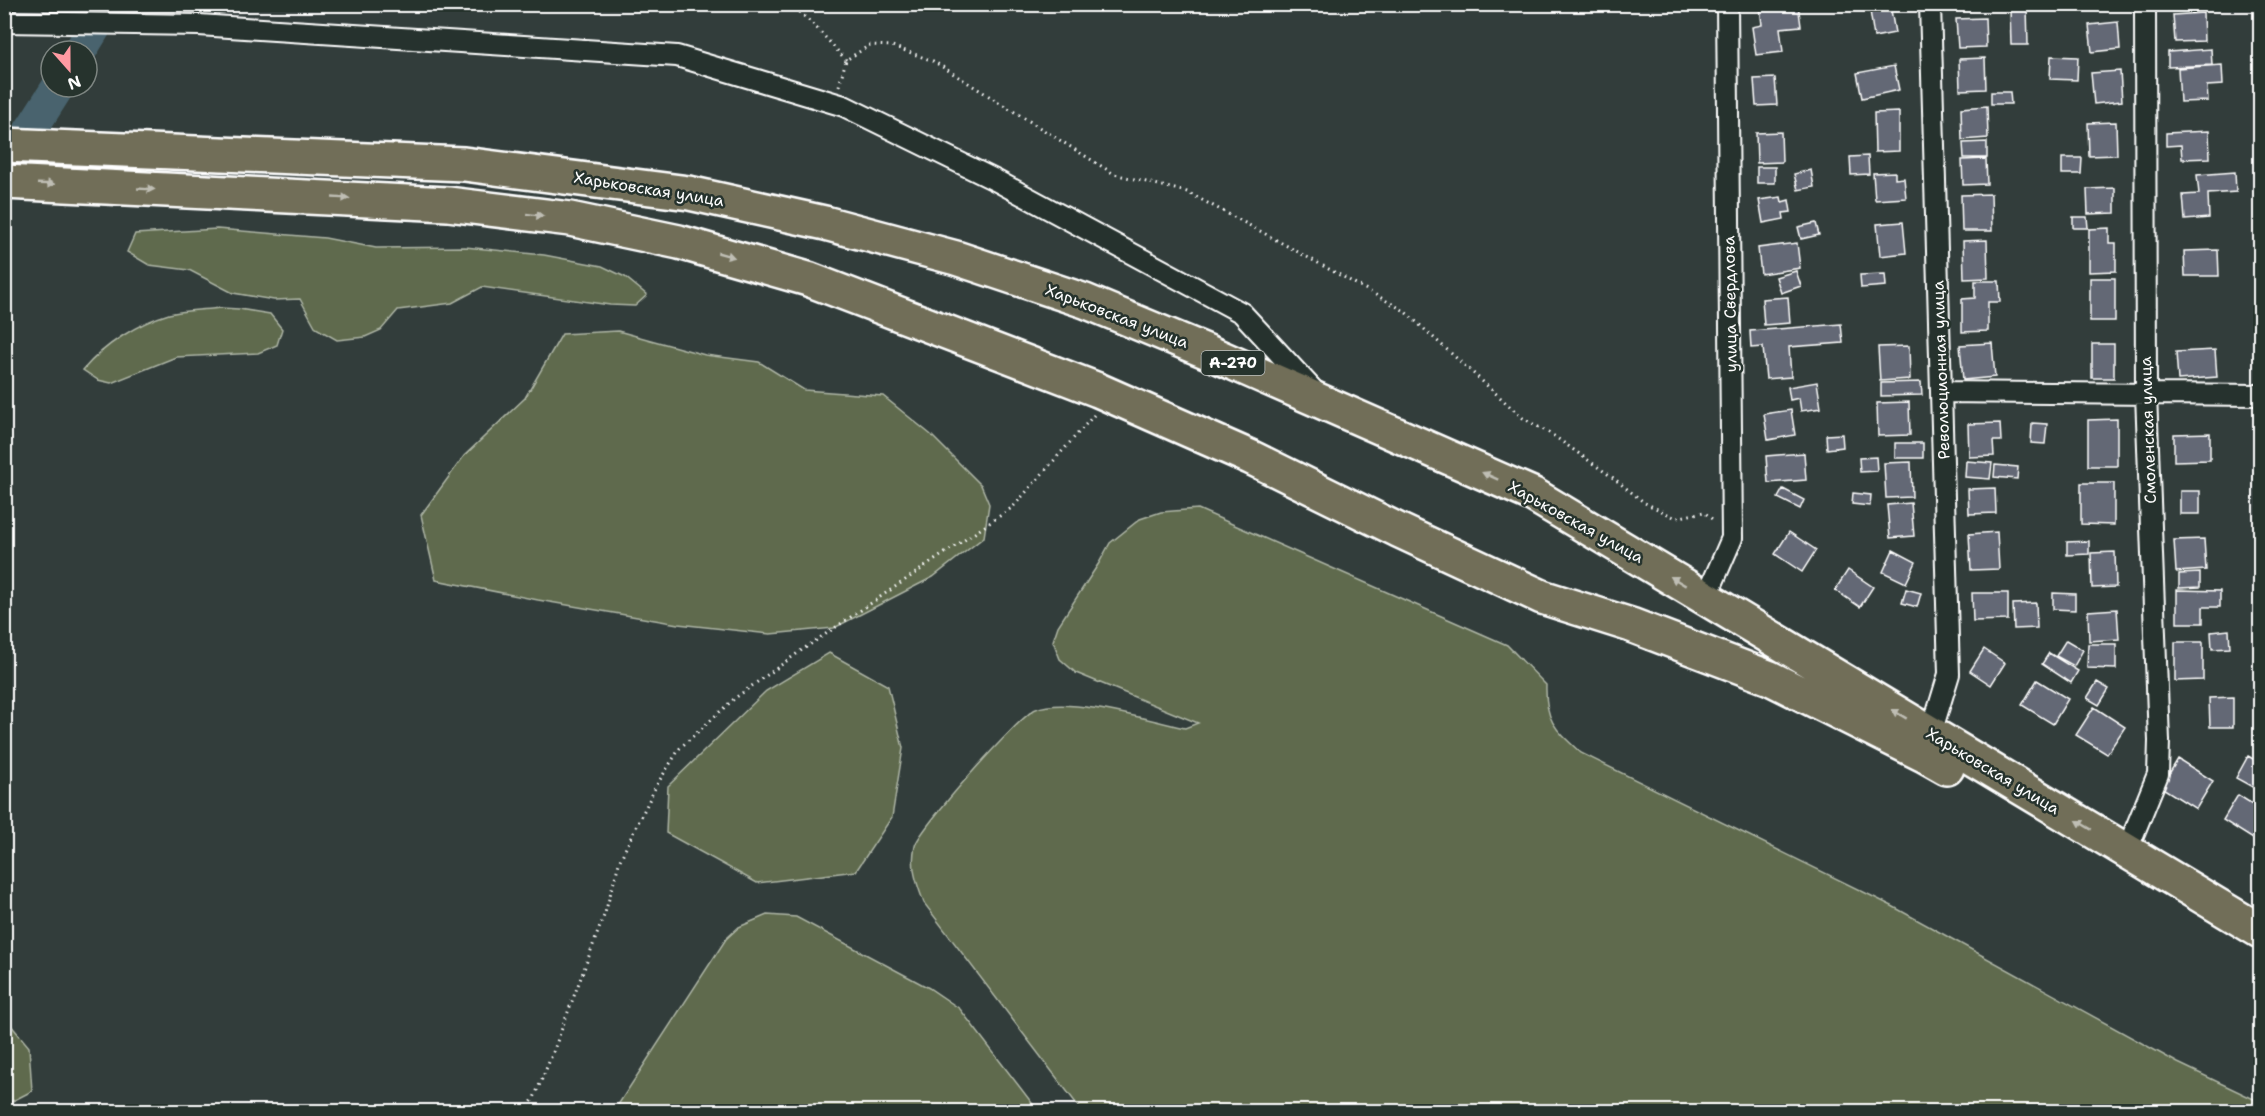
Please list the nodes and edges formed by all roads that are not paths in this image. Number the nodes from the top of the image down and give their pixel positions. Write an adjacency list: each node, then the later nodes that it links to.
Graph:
1 (1727, 4): 11 (street, улица Свердлова)
2 (1930, 4): 7 (street, Революционная улица)
3 (2145, 4): 8 (street, Смоленская улица)
4 (4, 22): 10 (street)
5 (4, 145): 10 (highway, Харьковская улица / А-270)
6 (4, 182): 15 (highway, Харьковская улица, one-way to 15)
7 (1942, 392): 8 (street); 12 (street, Революционная улица)
8 (2146, 394): 9 (street); 13 (street, Смоленская улица)
9 (2260, 394)
10 (1327, 404): 11 (highway, Харьковская улица / А-270, one-way to 10)
11 (1706, 598): 12 (highway, Харьковская улица / А-270, one-way to 11)
12 (1931, 734): 13 (highway, Харьковская улица / А-270, one-way to 12)
13 (2127, 850): 14 (highway, Харьковская улица / А-270)
14 (2260, 931)
15 (2260, 954)

